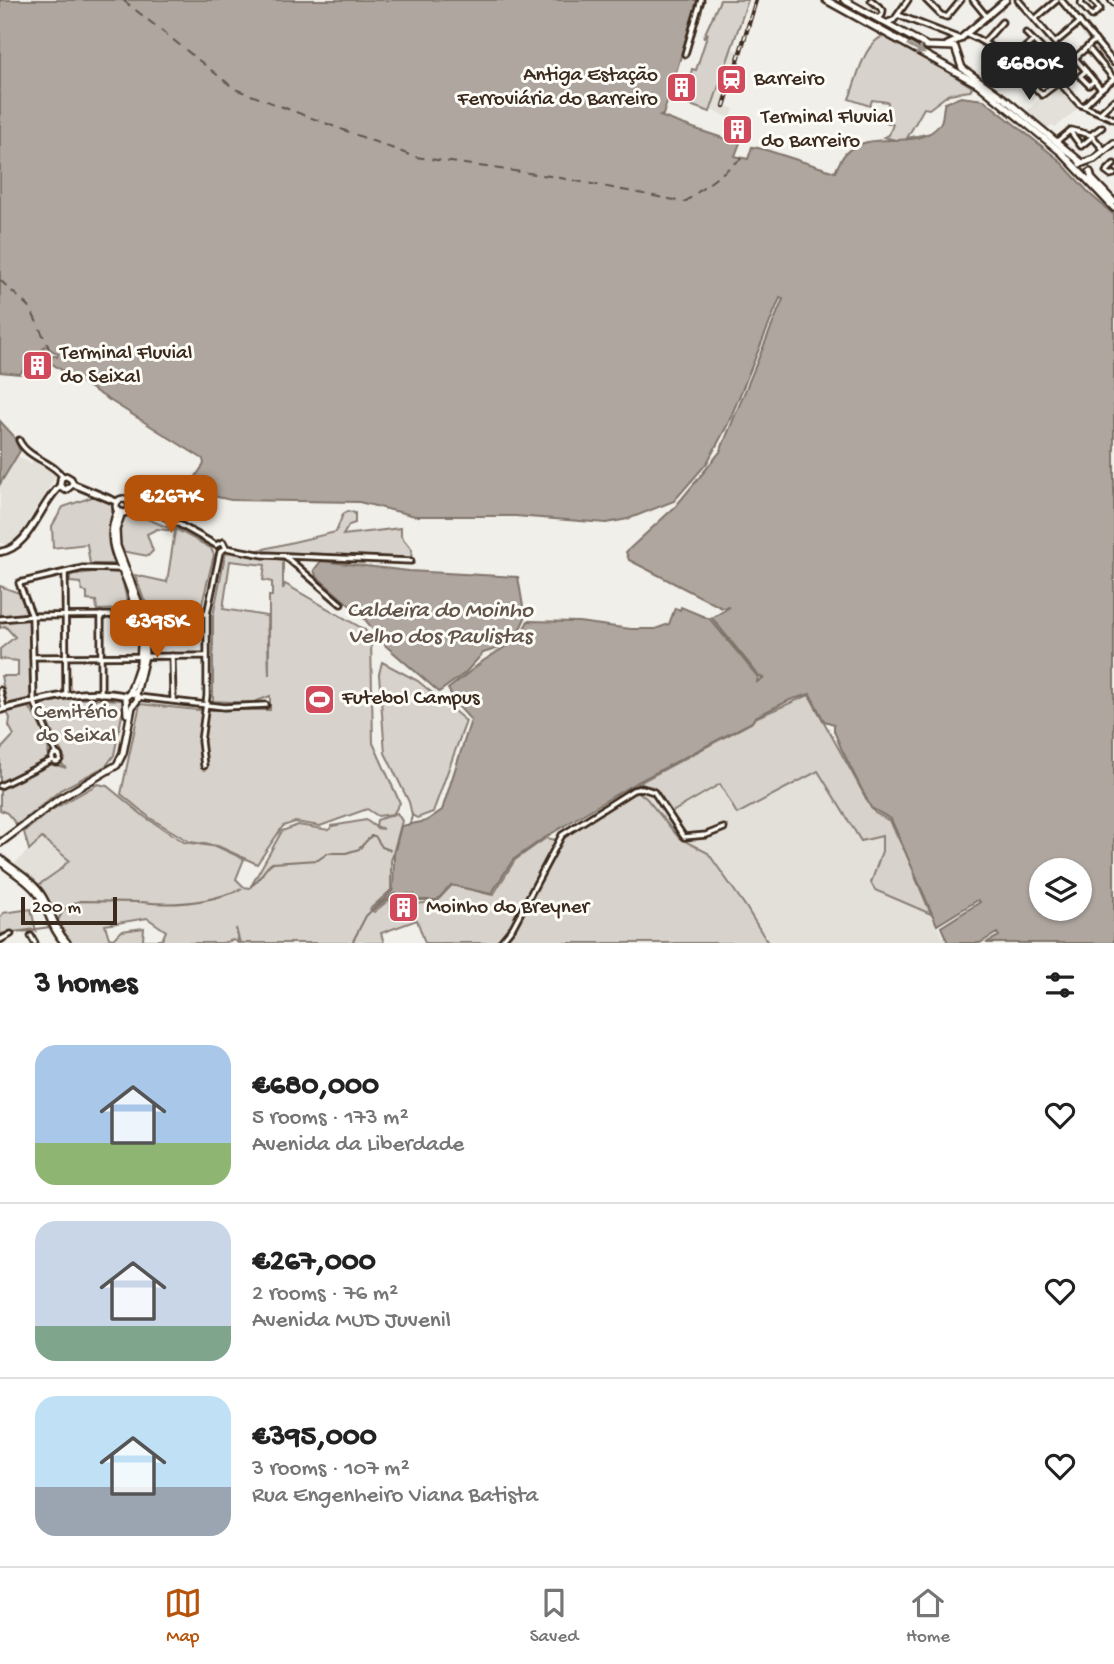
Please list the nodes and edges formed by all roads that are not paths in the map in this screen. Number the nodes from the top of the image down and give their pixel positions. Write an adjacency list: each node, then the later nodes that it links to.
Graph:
1 (701, 0): 32 (street)
2 (826, 0): 35 (main road, one-way to 35)
3 (844, 0): 18 (main road)
4 (871, 0): 18 (street)
5 (908, 0): 16 (street)
6 (926, 0): 7 (street)
7 (961, 0)
8 (973, 0): 15 (street)
9 (984, 0): 15 (street)
10 (1006, 0): 17 (street)
11 (1018, 0): 19 (street)
12 (1059, 0): 19 (street); 22 (street)
13 (1082, 0): 14 (street)
14 (1093, 0)
15 (978, 6): 17 (street)
16 (897, 16): 20 (street); 23 (street); 26 (street)
17 (987, 16): 25 (street)
18 (874, 17): 20 (main road)
19 (1034, 19): 22 (street)
20 (884, 22): 23 (main road)
21 (1002, 22): 29 (street)
22 (1080, 22): 28 (street)
23 (900, 31): 30 (main road)
24 (1026, 33): 27 (street)
25 (967, 34): 26 (street); 29 (street)
26 (960, 39): 30 (street); 33 (street)
27 (1033, 40): 34 (street); 37 (street)
28 (1096, 40): 36 (street); 38 (street)
29 (985, 41): 34 (street)
30 (947, 45): 33 (main road)
31 (1090, 50): 38 (street)
32 (685, 54)
33 (958, 54): 35 (main road); 46 (main road)
34 (1010, 60): 37 (street)
35 (943, 63): 52 (main road)
36 (1114, 63)
37 (1031, 84): 40 (street)
38 (1101, 89): 40 (street)
39 (1114, 100): 41 (street)
40 (1084, 106): 41 (street)
41 (1100, 113): 42 (street)
42 (1114, 118)
43 (1102, 127): 45 (street)
44 (1070, 131): 45 (street); 45 (street); 46 (street)
45 (1091, 135): 48 (street)
46 (1056, 142): 49 (main road)
47 (1114, 144): 48 (main road); 51 (main road)
48 (1104, 150): 49 (main road)
49 (1083, 163): 51 (main road); 52 (main road)
50 (1114, 164): 53 (street)
51 (1090, 171): 52 (main road); 54 (main road)
52 (1079, 172): 55 (main road)
53 (1114, 174)
54 (1114, 202)
55 (1114, 208)
56 (19, 440): 57 (street)
57 (63, 477): 58 (street); 59 (street)
58 (73, 484): 59 (street); 60 (street)
59 (60, 486): 65 (street)
60 (117, 502): 61 (main road); 62 (main road)
61 (130, 506): 62 (main road); 63 (street)
62 (120, 511): 69 (main road)
63 (216, 545): 64 (street); 66 (street)
64 (226, 548): 66 (street); 67 (street)
65 (0, 552)
66 (220, 552): 73 (street)
67 (285, 558): 68 (street); 71 (street)
68 (411, 561)
69 (121, 568): 70 (street); 72 (main road)
70 (65, 573): 77 (street); 78 (street)
71 (341, 604)
72 (137, 606): 75 (main road); 76 (main road)
73 (206, 614): 76 (street); 84 (street)
74 (101, 615): 75 (street); 78 (street); 87 (street)
75 (129, 615): 81 (main road)
76 (148, 615): 80 (main road)
77 (32, 616): 78 (street); 79 (street); 85 (street)
78 (65, 616): 86 (street)
79 (0, 619)
80 (144, 622): 81 (main road); 82 (main road)
81 (137, 624): 82 (main road)
82 (143, 656): 83 (street); 87 (street); 90 (main road)
83 (172, 656): 84 (street); 92 (street)
84 (207, 656): 95 (street)
85 (33, 657): 86 (street); 93 (street)
86 (66, 657): 87 (street); 91 (street)
87 (100, 657): 89 (street)
88 (0, 690): 97 (street)
89 (101, 694): 90 (street); 91 (street)
90 (133, 695): 92 (street); 94 (main road); 94 (main road)
91 (66, 696): 93 (street)
92 (173, 700): 95 (street)
93 (34, 701): 97 (street); 99 (street)
94 (131, 704): 101 (main road)
95 (206, 705): 96 (street); 98 (street)
96 (266, 705)
97 (2, 710)
98 (204, 766)
99 (0, 786)
100 (724, 828): 108 (street)
101 (0, 843)
102 (0, 860): 107 (main road)
103 (11, 934): 105 (street)
104 (31, 936): 106 (street)
105 (0, 940)
106 (35, 943)
107 (64, 943)
108 (500, 943)

